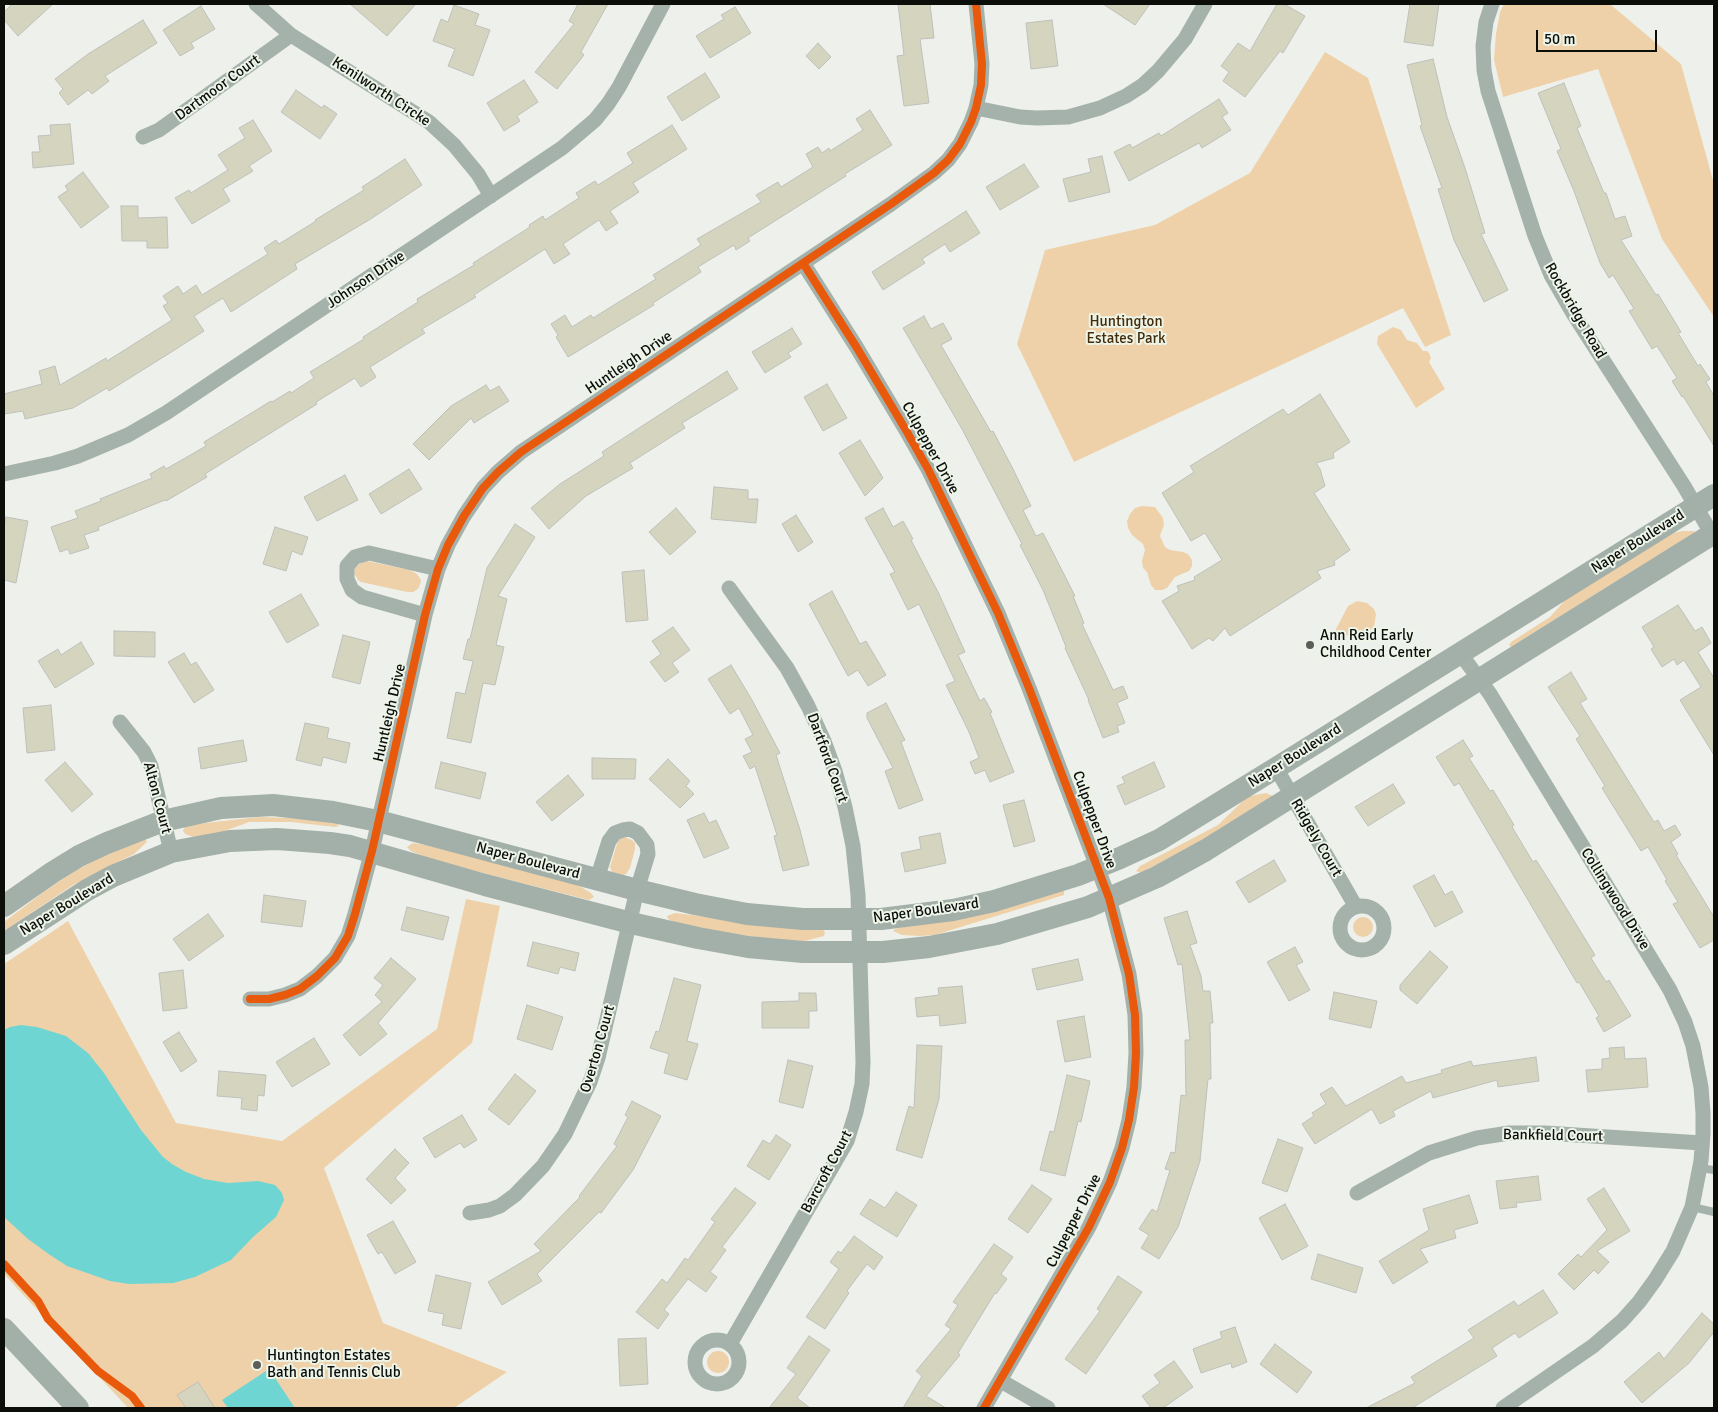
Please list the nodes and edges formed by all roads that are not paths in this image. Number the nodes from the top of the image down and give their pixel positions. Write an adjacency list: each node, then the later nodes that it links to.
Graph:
1 (256, 4): 6 (street, Kenilworth Circke)
2 (663, 4): 9 (street, Johnson Drive)
3 (976, 4): 7 (street, Huntleigh Drive)
4 (1205, 4): 7 (street)
5 (1492, 4): 12 (street, Rockbridge Road)
6 (291, 35): 8 (street, Dartmoor Court); 9 (street, Kenilworth Circke)
7 (976, 108): 10 (street, Huntleigh Drive)
8 (143, 136)
9 (491, 196): 11 (street, Johnson Drive)
10 (803, 263): 14 (street, Huntleigh Drive); 26 (street, Culpepper Drive)
11 (4, 474)
12 (1705, 500): 13 (street, Rockbridge Road); 17 (main road, Naper Boulevard)
13 (1714, 535): 18 (main road, Naper Boulevard)
14 (438, 568): 16 (street, Huntleigh Drive); 16 (street)
15 (729, 588): 32 (street, Dartford Court)
16 (426, 615): 23 (street, Huntleigh Drive)
17 (1460, 653): 18 (street, Collingwood Drive); 20 (main road, Naper Boulevard)
18 (1479, 679): 21 (main road, Naper Boulevard); 37 (street, Collingwood Drive)
19 (120, 722): 22 (street, Alton Court)
20 (1276, 768): 21 (street, Ridgely Court); 26 (main road, Naper Boulevard)
21 (1293, 797): 29 (main road, Naper Boulevard); 31 (street, Ridgely Court)
22 (163, 821): 23 (main road, Naper Boulevard); 24 (street, Alton Court); 30 (main road, Naper Boulevard)
23 (378, 821): 25 (street, Huntleigh Drive); 27 (main road, Naper Boulevard)
24 (171, 852): 25 (main road, Naper Boulevard); 34 (main road, Naper Boulevard)
25 (372, 852): 33 (main road, Naper Boulevard); 36 (street, Huntleigh Drive)
26 (1096, 868): 29 (street, Culpepper Drive); 32 (main road, Naper Boulevard)
27 (597, 879): 28 (main road, Naper Boulevard); 28 (street, Overton Court)
28 (638, 890): 32 (main road, Naper Boulevard); 33 (street, Overton Court)
29 (1109, 898): 35 (main road, Naper Boulevard); 45 (street, Culpepper Drive)
30 (4, 906)
31 (1356, 907)
32 (859, 920): 35 (street, Dartford Court)
33 (631, 923): 35 (main road, Naper Boulevard); 42 (street, Overton Court)
34 (4, 944)
35 (860, 952): 44 (street, Barcroft Court)
36 (250, 999)
37 (1702, 1143): 38 (street, Collingwood Drive); 39 (street, Bankfield Court)
38 (1707, 1169): 40 (street, Collingwood Drive)
39 (1357, 1193)
40 (1692, 1207): 41 (lane); 49 (street, Collingwood Drive)
41 (1714, 1212)
42 (470, 1214)
43 (4, 1329): 46 (main road)
44 (730, 1344)
45 (1001, 1381): 47 (street, Culpepper Drive); 48 (street)
46 (78, 1408)
47 (984, 1408)
48 (1048, 1408)
49 (1503, 1408)

